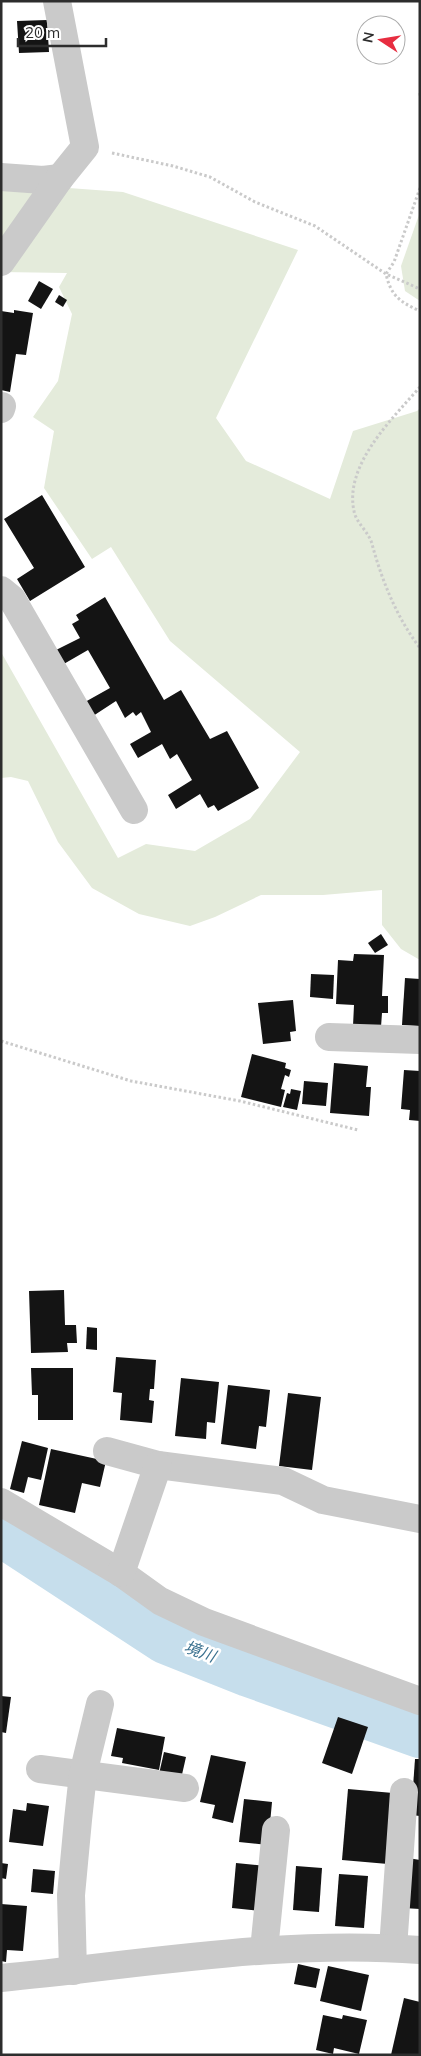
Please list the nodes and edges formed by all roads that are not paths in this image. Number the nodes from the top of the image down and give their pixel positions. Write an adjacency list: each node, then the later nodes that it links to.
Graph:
1 (57, 1): 3 (street)
2 (1, 177): 3 (street)
3 (60, 178): 4 (street)
4 (1, 262)
5 (1, 590): 6 (street)
6 (134, 810)
7 (329, 1037): 8 (street)
8 (420, 1040)
9 (107, 1451): 10 (street)
10 (158, 1464): 12 (street); 13 (street)
11 (1, 1502): 13 (street)
12 (420, 1518)
13 (121, 1572): 14 (street)
14 (420, 1700)
15 (100, 1704): 17 (street)
16 (40, 1769): 17 (street)
17 (83, 1774): 18 (street); 24 (street)
18 (185, 1788)
19 (404, 1792): 21 (street)
20 (276, 1830): 22 (street)
21 (392, 1948): 22 (street); 23 (street)
22 (264, 1950): 24 (street)
23 (420, 1950)
24 (73, 1971): 25 (street)
25 (1, 1978)

